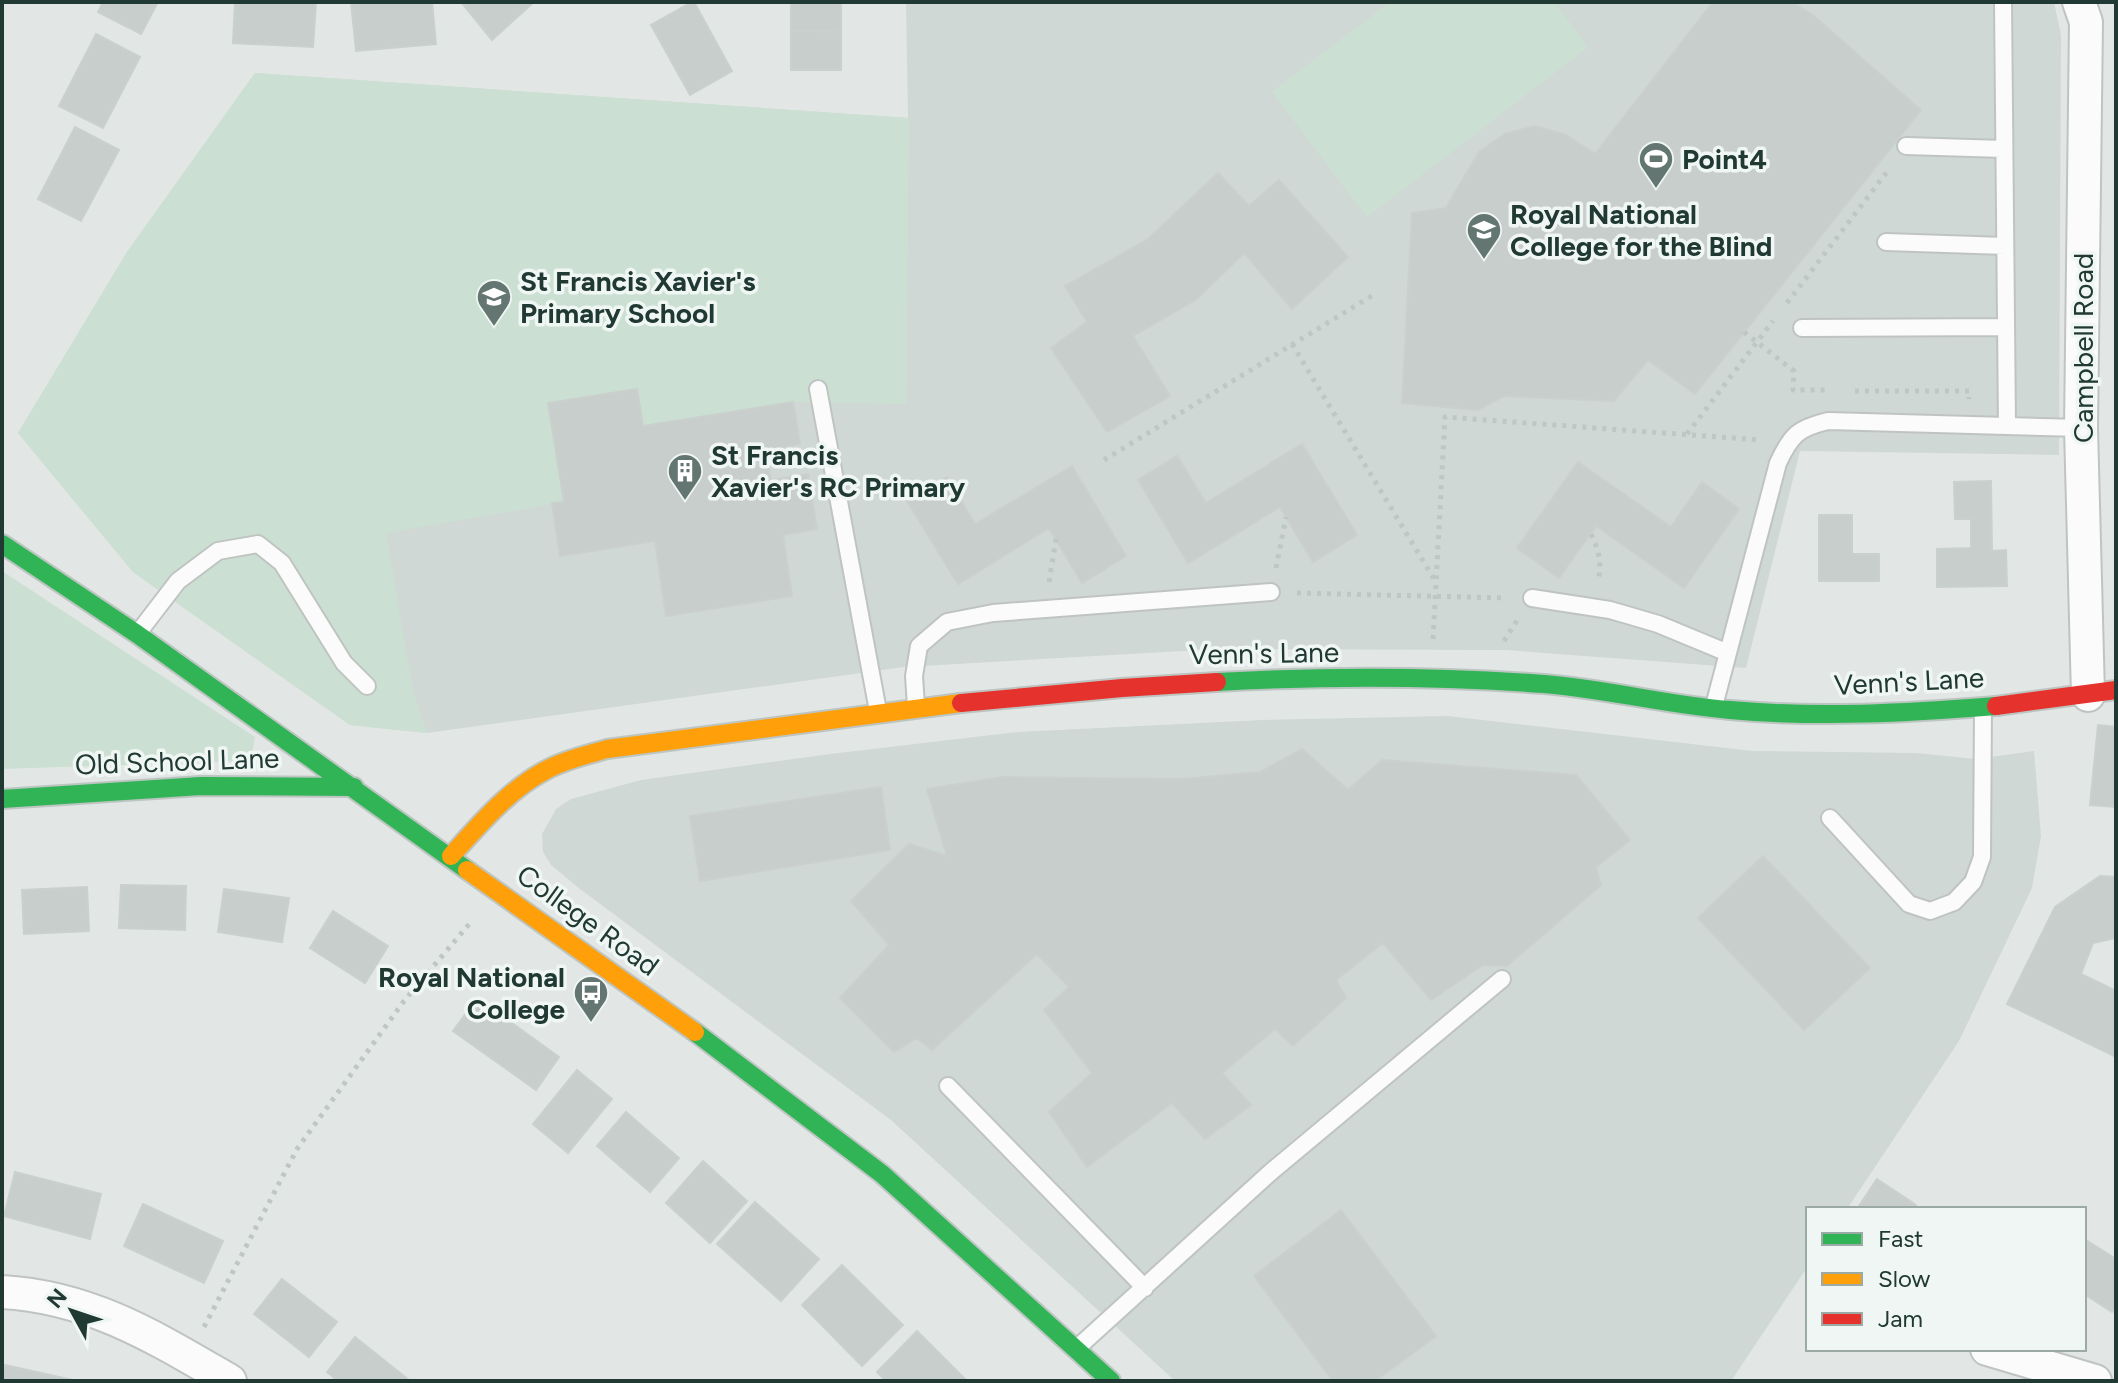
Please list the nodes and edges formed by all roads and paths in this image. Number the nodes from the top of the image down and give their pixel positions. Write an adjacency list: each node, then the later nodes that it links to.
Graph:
1 (2003, 2): 4 (lane)
2 (2079, 2): 20 (street, Campbell Road)
3 (1906, 146): 4 (lane); 8 (path)
4 (2004, 149): 6 (lane)
5 (1886, 242): 6 (lane)
6 (2005, 246): 10 (lane)
7 (1373, 295): 14 (path)
8 (1785, 306)
9 (1775, 319): 13 (path)
10 (2005, 327): 11 (lane); 19 (lane)
11 (1802, 328)
12 (1744, 332): 13 (path)
13 (1757, 343): 16 (path); 21 (path)
14 (1292, 344): 23 (path); 28 (path)
15 (818, 389): 42 (lane)
16 (1837, 390)
17 (1852, 391): 18 (path)
18 (1969, 424): 19 (lane); 22 (lane)
19 (2007, 425): 20 (lane)
20 (2081, 428): 38 (street, Campbell Road)
21 (1687, 435): 22 (path); 28 (path)
22 (1788, 442): 35 (lane)
23 (1104, 460)
24 (1286, 517): 29 (path)
25 (1591, 534): 32 (path)
26 (1056, 539): 33 (path)
27 (2, 544): 34 (street, College Road)
28 (1436, 582): 30 (path)
29 (1271, 592): 30 (path); 33 (lane)
30 (1435, 597): 31 (path); 36 (path)
31 (1532, 598): 32 (lane)
32 (1592, 607): 35 (lane)
33 (1044, 609): 40 (lane)
34 (137, 634): 37 (lane); 43 (street, College Road)
35 (1728, 653): 41 (lane)
36 (1430, 679): 40 (street, Venn's Lane); 41 (street, Venn's Lane)
37 (367, 686)
38 (2102, 693): 39 (street, Venn's Lane)
39 (1983, 707): 41 (street, Venn's Lane); 45 (lane)
40 (916, 708): 42 (street, Venn's Lane)
41 (1713, 709)
42 (879, 712): 46 (street, Venn's Lane)
43 (354, 787): 44 (street, Old School Lane); 46 (street, College Road)
44 (2, 799)
45 (1830, 818)
46 (451, 856): 47 (street, College Road)
47 (498, 890): 52 (street, College Road); 54 (path)
48 (1502, 979): 50 (lane)
49 (948, 1086): 50 (lane)
50 (1145, 1288): 52 (lane)
51 (2, 1292): 54 (street)
52 (1075, 1350): 56 (street, College Road)
53 (1994, 1351): 57 (street)
54 (188, 1357): 55 (street)
55 (230, 1381)
56 (1111, 1381)
57 (2095, 1381)

